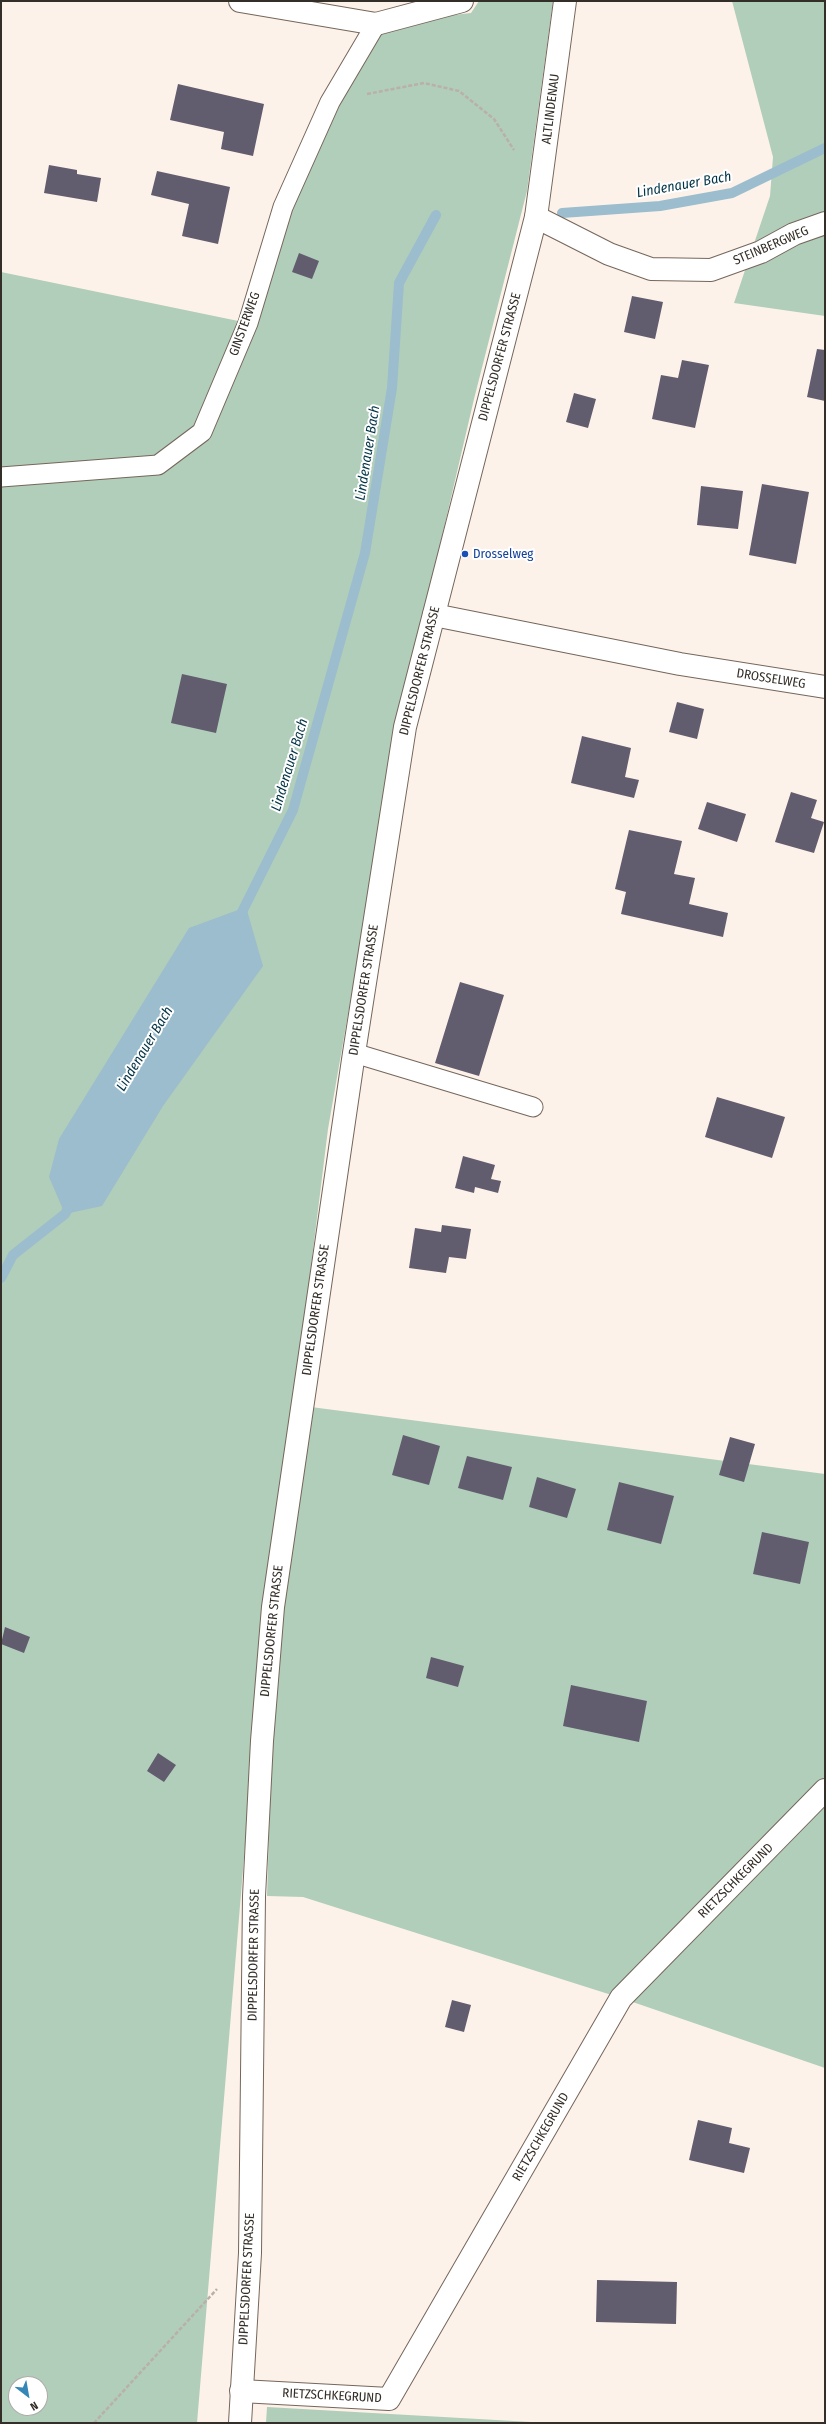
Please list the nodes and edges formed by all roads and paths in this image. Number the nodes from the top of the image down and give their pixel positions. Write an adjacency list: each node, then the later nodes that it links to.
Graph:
1 (240, 1): 4 (street)
2 (462, 1): 4 (street)
3 (565, 1): 7 (street, ALTLINDENAU)
4 (376, 24): 5 (lane, GINSTERWEG)
5 (330, 102): 6 (path); 9 (lane, GINSTERWEG)
6 (515, 152)
7 (536, 217): 8 (street, STEINBERGWEG); 10 (street, DIPPELSDORFER STRASSE)
8 (825, 223)
9 (1, 477)
10 (434, 615): 11 (street, DROSSELWEG); 12 (street, DIPPELSDORFER STRASSE)
11 (825, 687)
12 (354, 1052): 13 (lane); 16 (street, DIPPELSDORFER STRASSE)
13 (533, 1106)
14 (825, 1790): 16 (street, RIETZSCHKEGRUND)
15 (218, 2288): 17 (path)
16 (241, 2391): 18 (street, DIPPELSDORFER STRASSE)
17 (94, 2423)
18 (240, 2423)

